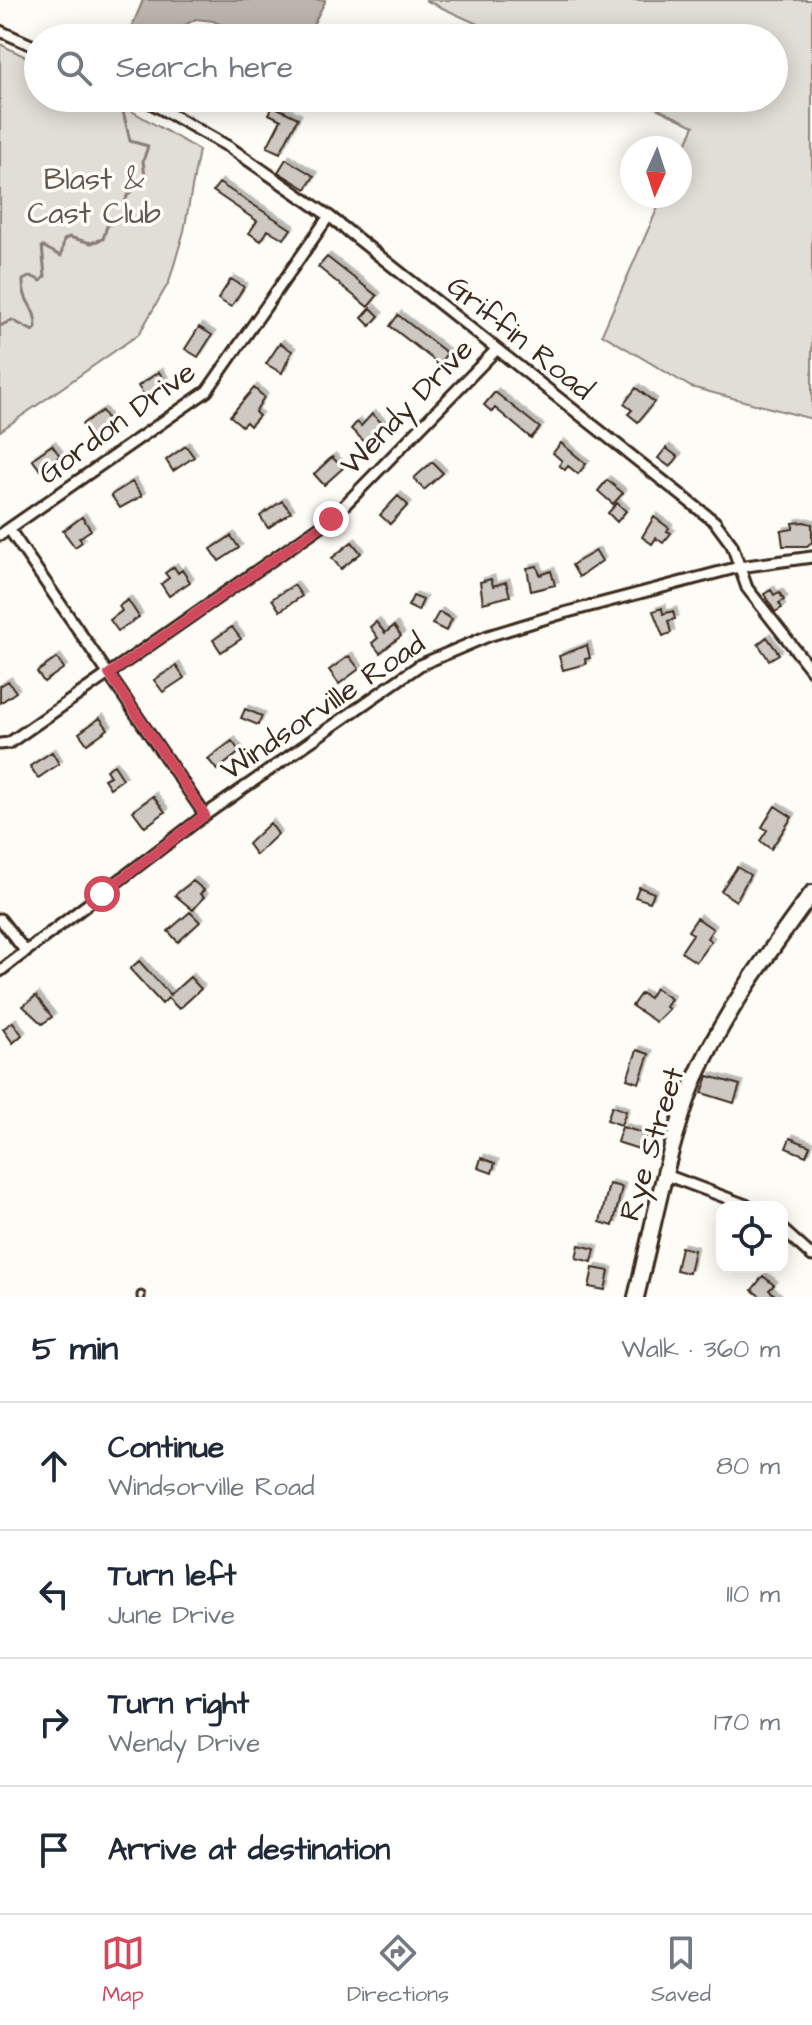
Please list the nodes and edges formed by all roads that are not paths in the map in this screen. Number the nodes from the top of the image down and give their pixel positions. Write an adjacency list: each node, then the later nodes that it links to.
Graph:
1 (0, 31): 2 (street)
2 (24, 42)
3 (167, 112): 4 (street, Griffin Road)
4 (329, 216): 5 (street, Griffin Road); 6 (street, Gordon Drive)
5 (496, 350): 9 (street, Griffin Road); 11 (street, Wendy Drive)
6 (9, 529): 7 (street, Gordon Drive); 11 (street)
7 (0, 535)
8 (812, 557): 9 (street, Windsorville Road)
9 (739, 567): 10 (street, Griffin Road); 13 (street, Windsorville Road)
10 (812, 671)
11 (109, 674): 12 (street, Wendy Drive); 13 (street)
12 (0, 744)
13 (205, 815): 16 (street, Windsorville Road)
14 (812, 893): 18 (street, Rye Street)
15 (0, 919): 16 (street)
16 (26, 952): 17 (street, Windsorville Road)
17 (0, 971)
18 (666, 1175): 19 (street); 22 (street, Rye Street)
19 (735, 1201)
20 (788, 1234): 21 (street)
21 (812, 1256)
22 (636, 1297)

